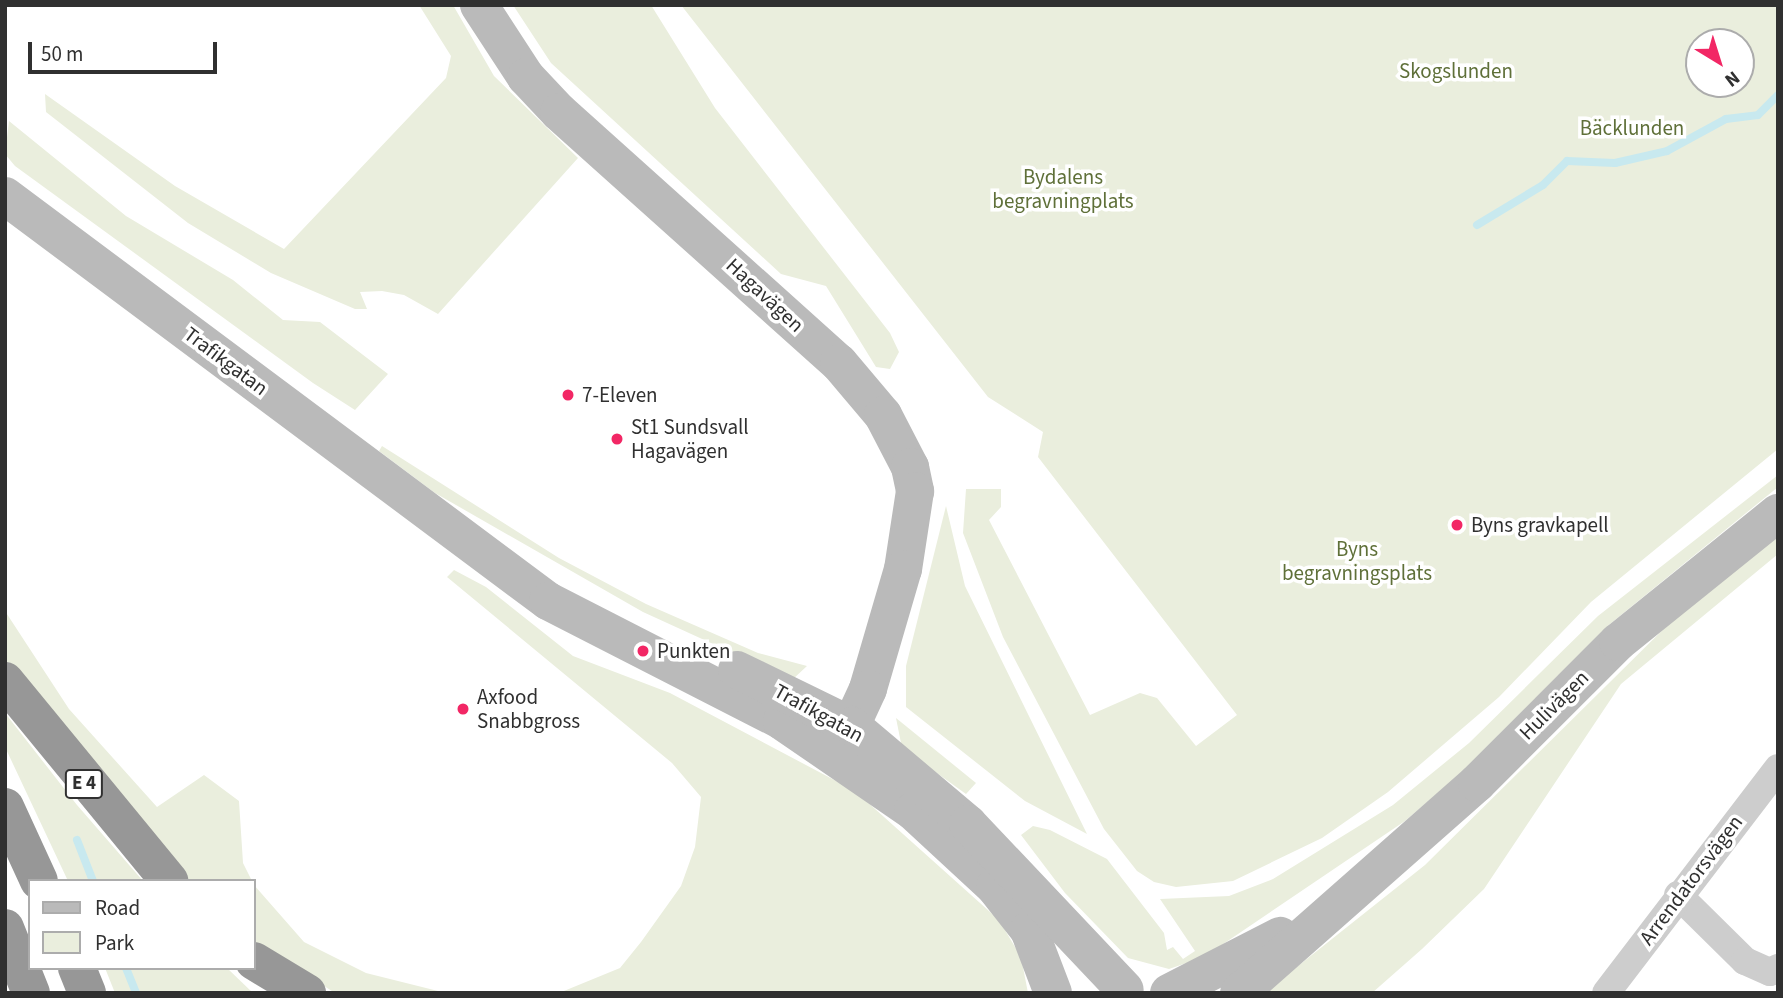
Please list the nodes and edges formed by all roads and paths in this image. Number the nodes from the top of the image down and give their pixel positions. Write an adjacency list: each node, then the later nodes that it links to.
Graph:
1 (479, 5): 5 (main road, Hagavägen)
2 (5, 196): 5 (main road, Trafikgatan)
3 (1778, 513): 11 (main road, Hulivägen)
4 (5, 681): 9 (highway, E 4)
5 (833, 734): 17 (main road, Trafikgatan); 22 (main road, Trafikgatan)
6 (1778, 768): 10 (street, Arrendatorsvägen)
7 (5, 807): 8 (highway)
8 (39, 879)
9 (167, 879)
10 (1678, 895): 15 (street); 25 (street, Arrendatorsvägen)
11 (1336, 903): 23 (main road, Hulivägen); 24 (main road, Hulivägen)
12 (5, 928): 18 (highway)
13 (256, 963): 21 (highway)
14 (256, 964): 20 (highway)
15 (1778, 968)
16 (78, 970): 19 (highway)
17 (1117, 992)
18 (31, 993)
19 (87, 993)
20 (280, 993)
21 (307, 993)
22 (1053, 993)
23 (1169, 993)
24 (1240, 993)
25 (1606, 993)

